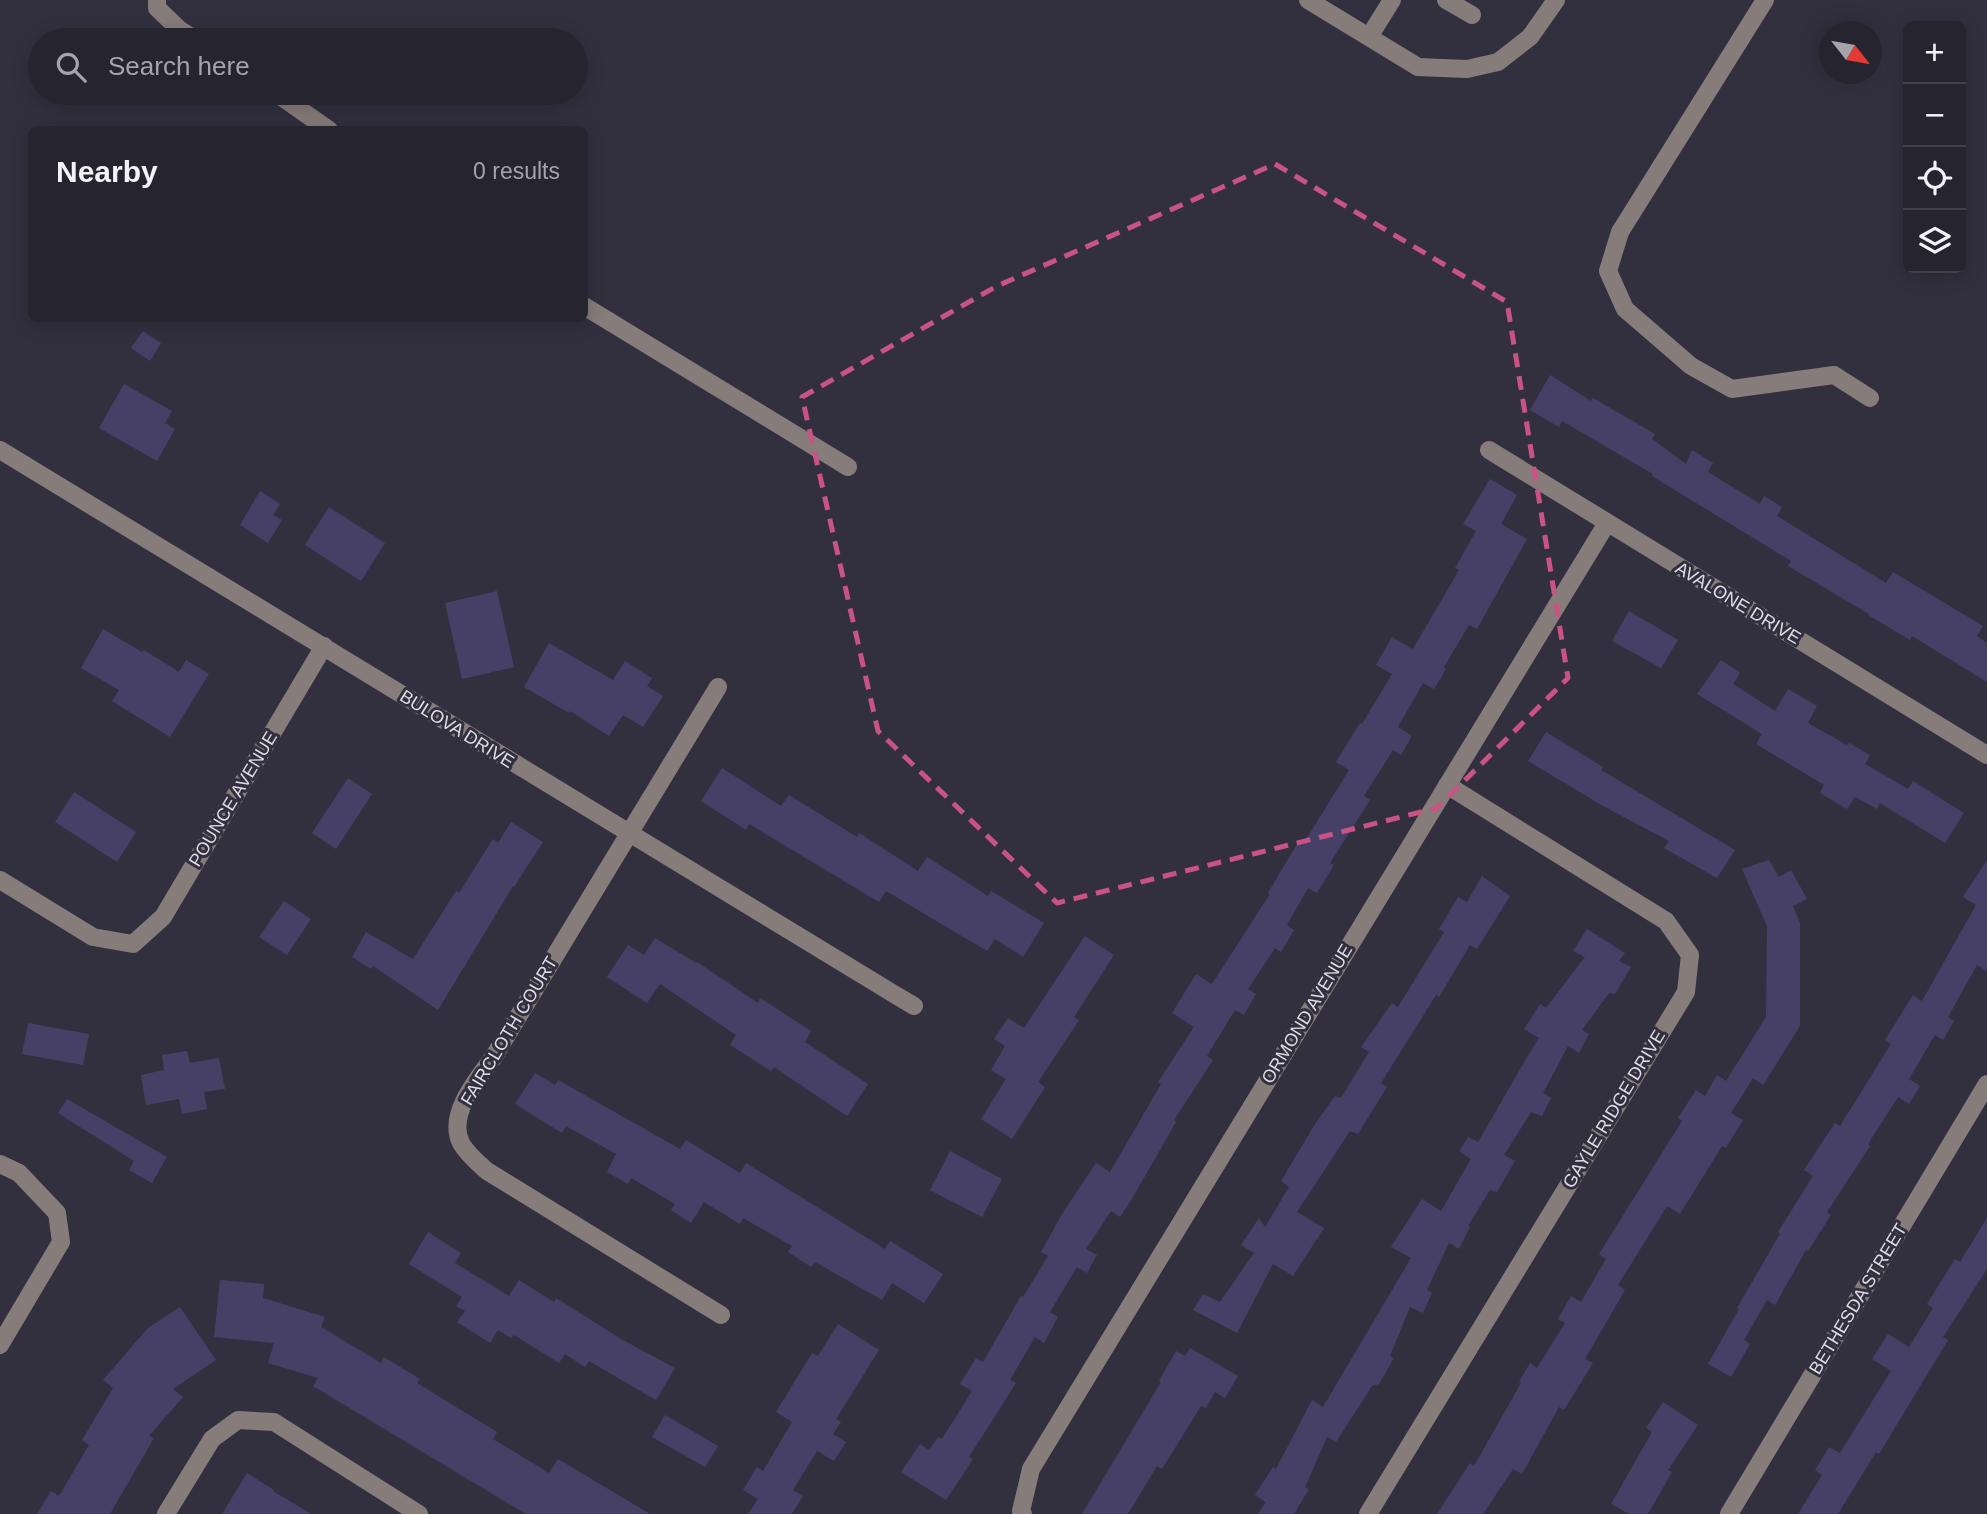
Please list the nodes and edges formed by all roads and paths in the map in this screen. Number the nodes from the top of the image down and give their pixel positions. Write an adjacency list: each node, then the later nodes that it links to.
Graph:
1 (157, 0): 8 (street)
2 (1308, 0): 9 (street)
3 (1392, 0): 9 (street)
4 (1446, 0): 7 (street)
5 (1556, 0): 9 (street)
6 (1765, 0): 13 (street)
7 (1472, 15)
8 (178, 28)
9 (1369, 37)
10 (294, 105): 11 (street)
11 (324, 126)
12 (588, 308): 16 (street)
13 (1870, 398)
14 (0, 450): 18 (street, BULOVA DRIVE)
15 (1489, 450): 17 (street, AVALONE DRIVE)
16 (848, 467)
17 (1607, 523): 20 (street, AVALONE DRIVE); 21 (street, ORMOND AVENUE)
18 (324, 646): 22 (street, BULOVA DRIVE); 23 (street, POUNCE AVENUE)
19 (718, 687): 22 (street, FAIRCLOTH COURT)
20 (1987, 755)
21 (1447, 785): 29 (street, ORMOND AVENUE); 32 (street, GAYLE RIDGE DRIVE)
22 (629, 835): 24 (street, BULOVA DRIVE); 27 (street, FAIRCLOTH COURT)
23 (0, 880)
24 (914, 1006)
25 (1987, 1084): 33 (street, BETHESDA STREET)
26 (0, 1164): 28 (street)
27 (721, 1315)
28 (0, 1345)
29 (1022, 1512)
30 (166, 1514): 31 (street)
31 (419, 1514)
32 (1367, 1514)
33 (1729, 1514)

